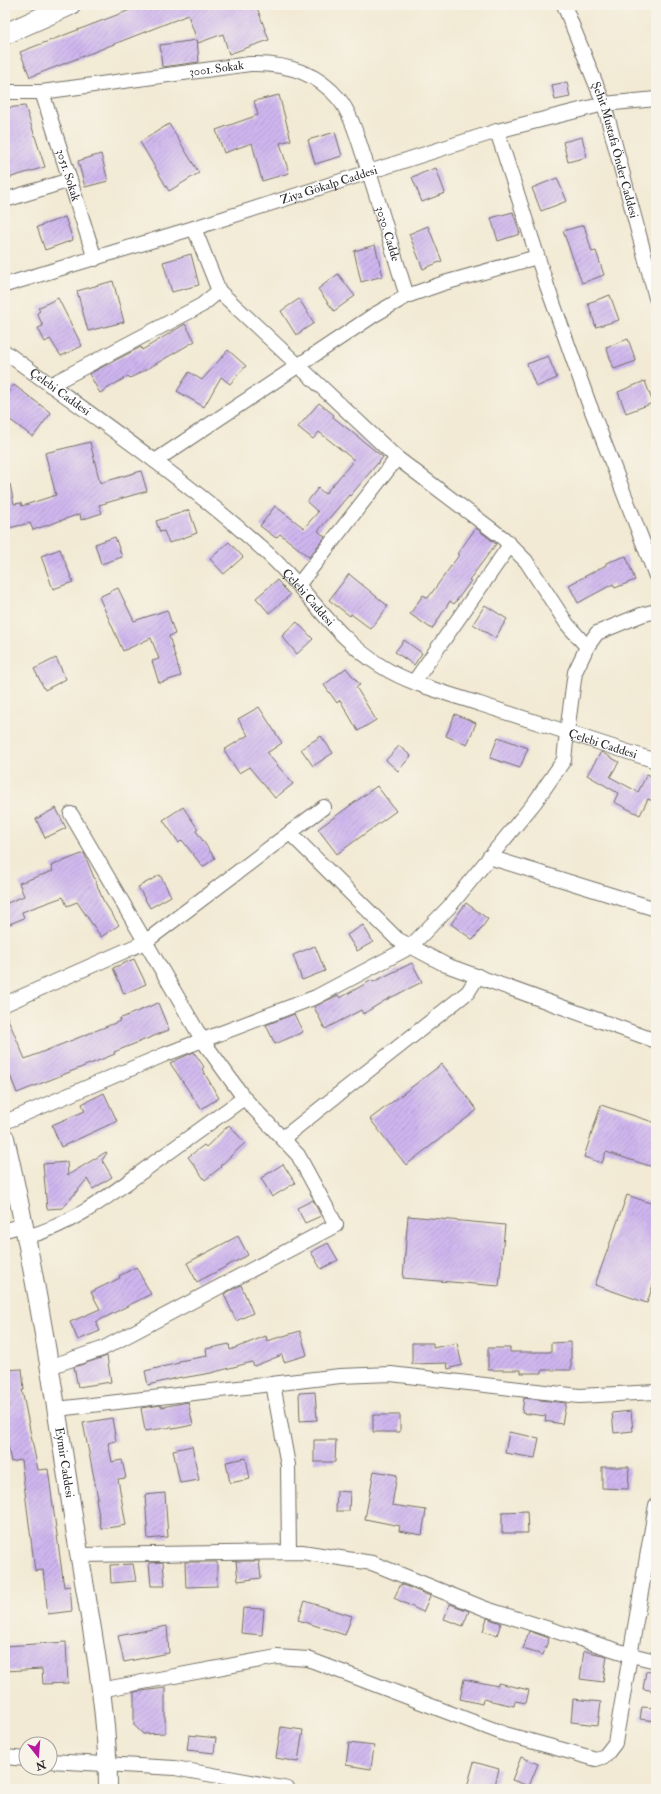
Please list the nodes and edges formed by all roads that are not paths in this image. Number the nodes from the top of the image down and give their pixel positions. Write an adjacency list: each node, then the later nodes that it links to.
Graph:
1 (70, 5): 3 (highway)
2 (564, 5): 7 (street, Şehit Mustafa Önder Caddesi)
3 (5, 34)
4 (5, 92): 5 (street, 3001. Sokak)
5 (42, 92): 9 (street, 3001. Sokak); 10 (street, 3051. Sokak)
6 (656, 99): 7 (street, Ziya Gökalp Caddesi)
7 (604, 104): 8 (street, Ziya Gökalp Caddesi); 15 (street, Şehit Mustafa Önder Caddesi)
8 (497, 131): 9 (street, Ziya Gökalp Caddesi); 13 (street)
9 (369, 172): 12 (street, Ziya Gökalp Caddesi); 18 (street, 3030. Cadde)
10 (70, 180): 11 (street); 14 (street, 3051. Sokak)
11 (5, 200)
12 (194, 228): 14 (street, Ziya Gökalp Caddesi); 17 (street)
13 (537, 257): 18 (street); 26 (street)
14 (95, 259): 16 (street, Ziya Gökalp Caddesi)
15 (654, 281): 19 (street, Şehit Mustafa Önder Caddesi)
16 (5, 285)
17 (220, 291): 21 (street); 22 (street)
18 (407, 296): 21 (street)
19 (656, 298)
20 (5, 352): 22 (street, Çelebi Caddesi)
21 (298, 365): 23 (street); 24 (street)
22 (50, 385): 24 (street, Çelebi Caddesi)
23 (397, 458): 25 (street); 27 (street)
24 (155, 461): 27 (street, Çelebi Caddesi)
25 (510, 545): 29 (street); 30 (street)
26 (656, 576)
27 (299, 584): 30 (street, Çelebi Caddesi)
28 (656, 611): 29 (street)
29 (587, 647): 31 (street)
30 (414, 682): 31 (street, Çelebi Caddesi)
31 (567, 732): 32 (street, Çelebi Caddesi); 36 (street)
32 (656, 761)
33 (324, 807): 35 (street)
34 (71, 814): 38 (street)
35 (290, 833): 38 (street); 39 (street)
36 (489, 857): 37 (street); 39 (street)
37 (656, 909)
38 (146, 942): 41 (street); 43 (street)
39 (410, 947): 40 (street); 43 (street)
40 (478, 976): 42 (street); 47 (street)
41 (5, 1004)
42 (655, 1040)
43 (203, 1041): 44 (street); 45 (street)
44 (244, 1098): 47 (street); 49 (street)
45 (5, 1122)
46 (5, 1138): 49 (main road, Eymir Caddesi)
47 (283, 1138): 50 (street)
48 (5, 1230): 49 (street)
49 (25, 1231): 50 (main road, Eymir Caddesi)
50 (49, 1368): 53 (main road, Eymir Caddesi)
51 (273, 1384): 52 (street); 53 (street); 55 (street)
52 (656, 1392)
53 (56, 1409): 56 (main road, Eymir Caddesi)
54 (656, 1505): 57 (street)
55 (289, 1552): 56 (street); 57 (street)
56 (79, 1554): 59 (main road, Eymir Caddesi)
57 (631, 1655): 58 (street); 59 (street)
58 (656, 1661)
59 (100, 1690): 63 (main road, Eymir Caddesi)
60 (5, 1756): 61 (street)
61 (18, 1758)
62 (58, 1762): 63 (street)
63 (108, 1765): 64 (main road, Eymir Caddesi); 65 (street)
64 (108, 1789)
65 (288, 1789)

